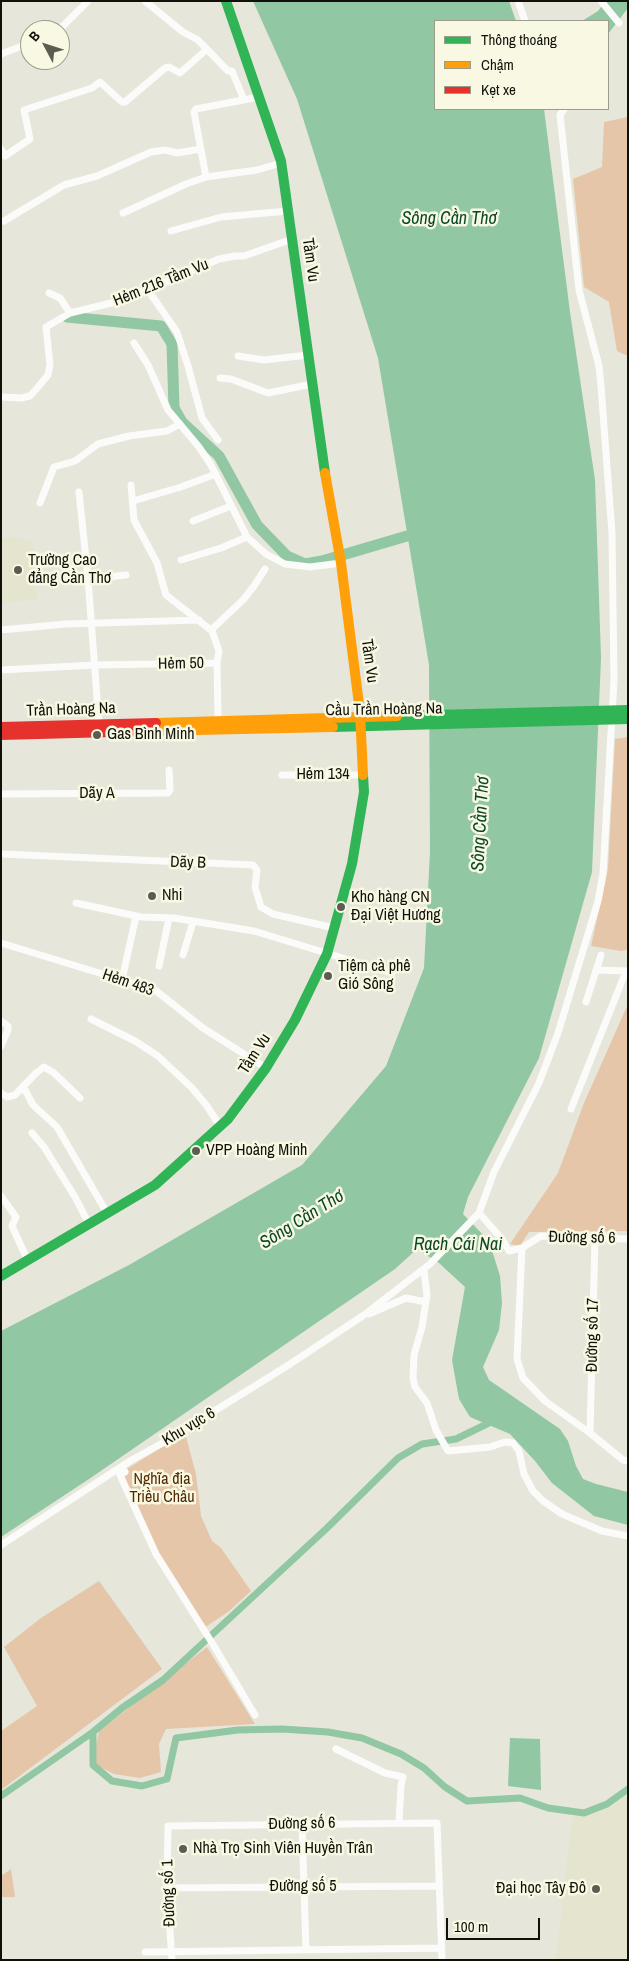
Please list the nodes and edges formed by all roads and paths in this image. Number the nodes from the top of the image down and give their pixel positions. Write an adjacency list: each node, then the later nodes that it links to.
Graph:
1 (88, 1): 6 (street)
2 (144, 1): 10 (street)
3 (226, 1): 12 (main road, Tầm Vu)
4 (518, 1): 7 (street)
5 (601, 1): 8 (street)
6 (69, 20)
7 (525, 20)
8 (619, 23)
9 (20, 47): 11 (street)
10 (207, 49): 13 (street); 15 (street)
11 (1, 54)
12 (259, 97): 13 (street); 17 (main road, Tầm Vu)
13 (244, 100): 16 (street)
14 (561, 111): 96 (street)
15 (1, 149)
16 (201, 149): 18 (street); 21 (street)
17 (281, 163): 18 (street); 19 (main road, Tầm Vu)
18 (206, 177): 20 (street)
19 (288, 211): 22 (street); 23 (main road, Tầm Vu)
20 (123, 213)
21 (4, 221)
22 (171, 231)
23 (292, 239): 24 (street, Hẻm 216 Tầm Vu); 28 (main road, Tầm Vu)
24 (148, 290): 26 (street, Hẻm 216 Tầm Vu); 34 (street)
25 (49, 292): 26 (street)
26 (70, 313): 32 (street, Hẻm 216 Tầm Vu)
27 (134, 343): 33 (street)
28 (308, 355): 29 (street); 31 (main road, Tầm Vu)
29 (238, 356)
30 (220, 378): 31 (street)
31 (312, 384): 44 (main road, Tầm Vu)
32 (1, 397)
33 (180, 424): 35 (street); 38 (street)
34 (218, 440)
35 (216, 474): 39 (street); 40 (street)
36 (131, 485): 39 (street, Hẻm 50)
37 (79, 492): 47 (street)
38 (40, 502)
39 (133, 502): 48 (street, Hẻm 50)
40 (231, 506): 41 (street); 42 (street)
41 (193, 521)
42 (247, 537): 43 (street); 44 (street)
43 (182, 560)
44 (341, 563): 56 (main road, Tầm Vu)
45 (265, 568): 51 (street)
46 (126, 575): 47 (street)
47 (88, 579): 49 (street)
48 (200, 620): 49 (street); 51 (street, Hẻm 50)
49 (92, 624): 50 (street); 53 (street)
50 (1, 630)
51 (211, 630): 52 (street, Hẻm 50)
52 (217, 663): 53 (street, Hẻm 50); 57 (street)
53 (95, 666): 54 (street, Hẻm 50); 59 (street)
54 (1, 670)
55 (628, 710): 61 (main road, Cầu Trần Hoàng Na)
56 (360, 712): 57 (main road); 62 (main road, Tầm Vu)
57 (218, 716): 61 (main road)
58 (628, 719): 61 (main road, Cầu Trần Hoàng Na)
59 (99, 724): 60 (main road, Trần Hoàng Na); 61 (main road, Trần Hoàng Na)
60 (1, 727)
61 (136, 727): 62 (main road); 63 (main road, Trần Hoàng Na)
62 (361, 729): 66 (main road, Tầm Vu)
63 (1, 735)
64 (170, 770): 67 (street, Dãy A)
65 (282, 775): 66 (street, Hẻm 134)
66 (363, 775): 73 (main road, Tầm Vu)
67 (1, 794)
68 (1, 854): 73 (street, Dãy B)
69 (76, 903): 70 (street)
70 (136, 916): 71 (street); 82 (street)
71 (169, 918): 72 (street); 78 (street)
72 (193, 922): 75 (street); 76 (street)
73 (334, 928): 75 (main road, Tầm Vu)
74 (1, 943): 82 (street, Hẻm 483)
75 (327, 954): 81 (street); 87 (main road, Tầm Vu)
76 (183, 955)
77 (601, 955): 79 (street)
78 (159, 966)
79 (596, 970): 80 (street); 83 (street)
80 (627, 971): 91 (street)
81 (392, 974)
82 (122, 980): 87 (street, Hẻm 483)
83 (586, 1002)
84 (91, 1018): 92 (street)
85 (1, 1021): 86 (street)
86 (1, 1046)
87 (266, 1068): 92 (main road, Tầm Vu)
88 (23, 1086): 89 (street); 90 (street); 95 (street)
89 (1, 1093)
90 (80, 1098)
91 (571, 1109)
92 (220, 1126): 95 (main road, Tầm Vu)
93 (32, 1133): 97 (street)
94 (1, 1196): 101 (street)
95 (107, 1213): 97 (main road, Tầm Vu)
96 (479, 1213): 100 (street, Đường số 6); 102 (street, Khu vực 6)
97 (88, 1224): 101 (main road, Tầm Vu)
98 (595, 1238): 99 (street, Đường số 6); 100 (street, Đường số 6); 106 (street, Đường số 17)
99 (628, 1238)
100 (522, 1248): 106 (street)
101 (28, 1261): 103 (main road, Tầm Vu)
102 (424, 1270): 104 (street); 105 (street, Khu vực 6)
103 (1, 1276)
104 (426, 1302): 105 (street); 109 (street)
105 (364, 1315): 108 (street, Khu vực 6)
106 (590, 1433): 107 (street)
107 (628, 1461)
108 (122, 1467): 110 (street, Khu vực 6); 111 (street)
109 (628, 1536)
110 (1, 1545)
111 (255, 1715)
112 (336, 1749): 113 (street)
113 (399, 1823): 114 (street, Đường số 6); 116 (street, Đường số 6)
114 (302, 1824): 115 (street, Đường số 6); 118 (street)
115 (168, 1826): 117 (street, Đường số 1)
116 (439, 1886): 118 (street, Đường số 5); 119 (street)
117 (167, 1888): 118 (street, Đường số 5); 120 (street, Đường số 1)
118 (304, 1888): 121 (street)
119 (442, 1948): 121 (street); 124 (street)
120 (171, 1950): 121 (street); 122 (street); 123 (street, Đường số 1)
121 (306, 1950)
122 (145, 1952)
123 (172, 1960)
124 (442, 1960)

